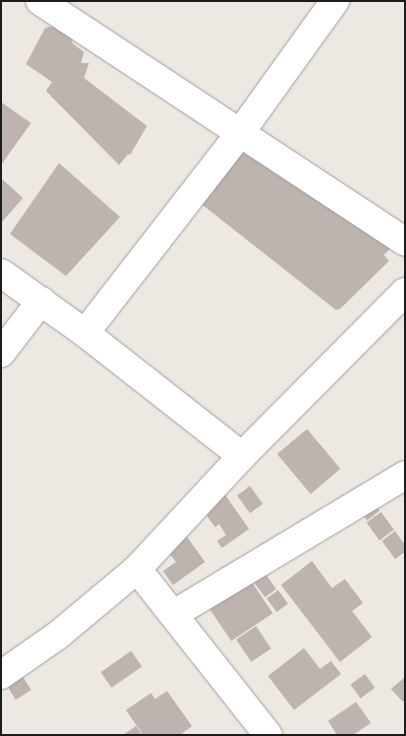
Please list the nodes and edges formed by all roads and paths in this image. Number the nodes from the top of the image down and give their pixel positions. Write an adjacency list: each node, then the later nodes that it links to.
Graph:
1 (40, 1): 3 (street)
2 (335, 1): 3 (street)
3 (240, 132): 4 (street); 8 (street)
4 (405, 242)
5 (1, 273): 7 (street)
6 (405, 292): 10 (street)
7 (41, 301): 8 (street); 9 (street)
8 (85, 333): 10 (street)
9 (1, 353)
10 (242, 456): 12 (street)
11 (405, 475): 13 (street)
12 (137, 569): 13 (street); 14 (street)
13 (174, 614): 15 (street)
14 (1, 675)
15 (268, 735)

